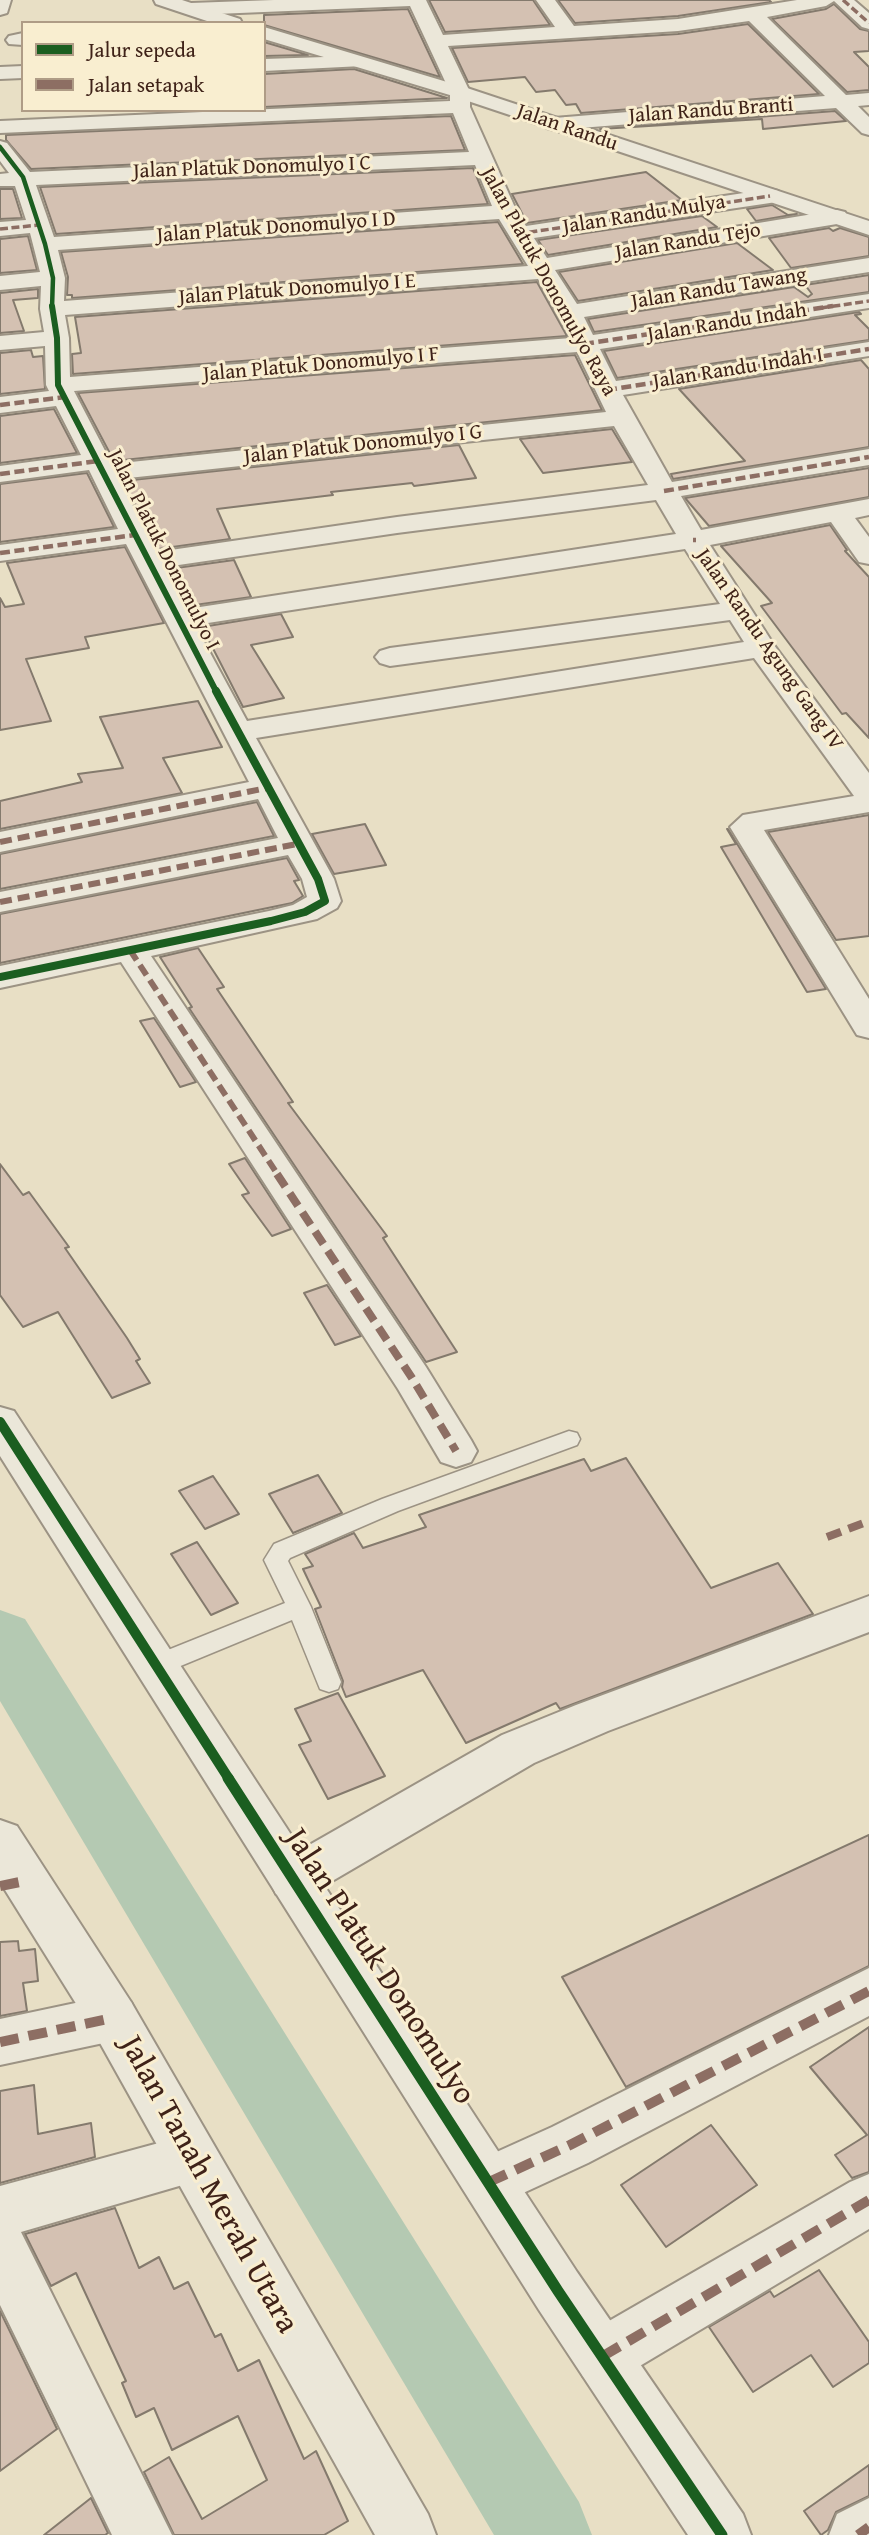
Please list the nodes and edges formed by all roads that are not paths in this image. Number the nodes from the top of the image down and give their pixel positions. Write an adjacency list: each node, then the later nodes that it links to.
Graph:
1 (2, 0): 10 (street)
2 (163, 0): 11 (street)
3 (417, 0): 11 (street); 19 (street, Jalan Platuk Donomulyo Raya)
4 (545, 0): 17 (street)
5 (709, 0): 13 (street)
6 (825, 0): 8 (street)
7 (843, 0): 15 (street)
8 (777, 4): 12 (street)
9 (664, 8): 16 (street)
10 (0, 9)
11 (191, 9): 14 (street)
12 (754, 15): 13 (street); 26 (street)
13 (726, 19): 16 (street)
14 (227, 21)
15 (869, 23)
16 (678, 25): 17 (street)
17 (568, 32): 19 (street)
18 (266, 34): 20 (street, Jalan Randu)
19 (436, 41): 25 (street, Jalan Platuk Donomulyo Raya)
20 (355, 62): 21 (street); 25 (street, Jalan Randu)
21 (266, 65)
22 (21, 72): 23 (street)
23 (0, 73)
24 (869, 99): 26 (street, Jalan Randu Branti)
25 (460, 100): 27 (street); 29 (street, Jalan Randu); 33 (street, Jalan Platuk Donomulyo Raya)
26 (841, 101): 29 (street, Jalan Randu Branti); 31 (street)
27 (266, 111)
28 (256, 112): 30 (street)
29 (554, 124): 35 (street, Jalan Randu)
30 (0, 127)
31 (869, 129)
32 (0, 147): 34 (street, Jalan Platuk Donomulyo I)
33 (481, 158): 34 (street, Jalan Platuk Donomulyo I C); 36 (street, Jalan Platuk Donomulyo Raya)
34 (11, 178): 40 (street, Jalan Platuk Donomulyo I)
35 (770, 196): 37 (street, Jalan Randu); 41 (street, Jalan Randu Mulya)
36 (506, 212): 40 (street, Jalan Platuk Donomulyo I D); 41 (street, Jalan Platuk Donomulyo Raya)
37 (837, 217): 38 (street, Jalan Randu); 43 (street, Jalan Randu Tejo)
38 (869, 228)
39 (0, 229): 40 (street, Jalan Platuk Donomulyo I D)
40 (42, 234): 44 (street, Jalan Platuk Donomulyo I)
41 (518, 234): 43 (street, Jalan Platuk Donomulyo Raya)
42 (869, 265): 48 (street, Jalan Randu Tawang)
43 (541, 269): 47 (street, Jalan Platuk Donomulyo I E); 48 (street, Jalan Platuk Donomulyo Raya)
44 (53, 278): 45 (street); 47 (street, Jalan Platuk Donomulyo I)
45 (0, 283)
46 (869, 301): 51 (street, Jalan Randu Indah)
47 (52, 309): 49 (street, Jalan Platuk Donomulyo I)
48 (570, 312): 51 (street, Jalan Platuk Donomulyo Raya)
49 (57, 338): 50 (street); 54 (street, Jalan Platuk Donomulyo I)
50 (0, 343)
51 (584, 344): 53 (street, Jalan Platuk Donomulyo Raya); 54 (street, Jalan Platuk Donomulyo I F)
52 (869, 349): 53 (street, Jalan Randu Indah I)
53 (607, 390): 56 (street, Jalan Platuk Donomulyo Raya)
54 (62, 391): 55 (street, Jalan Platuk Donomulyo I F); 58 (street, Jalan Platuk Donomulyo I)
55 (0, 405)
56 (622, 418): 58 (street, Jalan Platuk Donomulyo I G); 60 (street, Jalan Platuk Donomulyo Raya)
57 (869, 457): 60 (street)
58 (101, 467): 59 (street, Jalan Platuk Donomulyo I G); 63 (street, Jalan Platuk Donomulyo I)
59 (0, 474)
60 (664, 491): 64 (street, Jalan Platuk Donomulyo Raya); 67 (street)
61 (869, 507): 62 (street)
62 (838, 513): 64 (street); 66 (street)
63 (135, 535): 65 (street); 67 (street, Jalan Platuk Donomulyo I)
64 (693, 540): 68 (street, Jalan Randu Agung Gang IV); 69 (street)
65 (0, 553)
66 (869, 556)
67 (149, 561): 69 (street, Jalan Platuk Donomulyo I)
68 (738, 610): 70 (street, Jalan Randu Agung Gang IV); 71 (street)
69 (179, 619): 72 (street, Jalan Platuk Donomulyo I)
70 (762, 648): 72 (street); 74 (street, Jalan Randu Agung Gang IV)
71 (390, 657)
72 (237, 732): 73 (street, Jalan Platuk Donomulyo I)
73 (267, 788): 76 (street); 77 (street, Jalan Platuk Donomulyo I)
74 (869, 795)
75 (869, 803): 81 (street)
76 (0, 842)
77 (297, 844): 78 (street); 79 (street, Jalan Platuk Donomulyo I)
78 (0, 902)
79 (130, 950): 80 (street); 84 (street)
80 (0, 977)
81 (869, 1027)
82 (0, 1422): 87 (street, Jalan Platuk Donomulyo)
83 (569, 1439): 85 (lane)
84 (456, 1451)
85 (299, 1607): 87 (lane); 88 (lane)
86 (869, 1614): 90 (street)
87 (157, 1665): 90 (street, Jalan Platuk Donomulyo)
88 (329, 1682)
89 (8, 1869): 92 (street, Jalan Tanah Merah Utara)
90 (293, 1879): 95 (street, Jalan Platuk Donomulyo)
91 (869, 1991): 95 (street)
92 (113, 2018): 93 (street); 94 (street, Jalan Tanah Merah Utara)
93 (0, 2042)
94 (192, 2160): 97 (street); 102 (street, Jalan Tanah Merah Utara)
95 (489, 2182): 99 (street, Jalan Platuk Donomulyo)
96 (869, 2200): 99 (street)
97 (0, 2212)
98 (0, 2247): 101 (street)
99 (604, 2356): 103 (street, Jalan Platuk Donomulyo)
100 (869, 2527): 104 (street)
101 (143, 2535)
102 (407, 2535)
103 (722, 2535)
104 (858, 2535)

